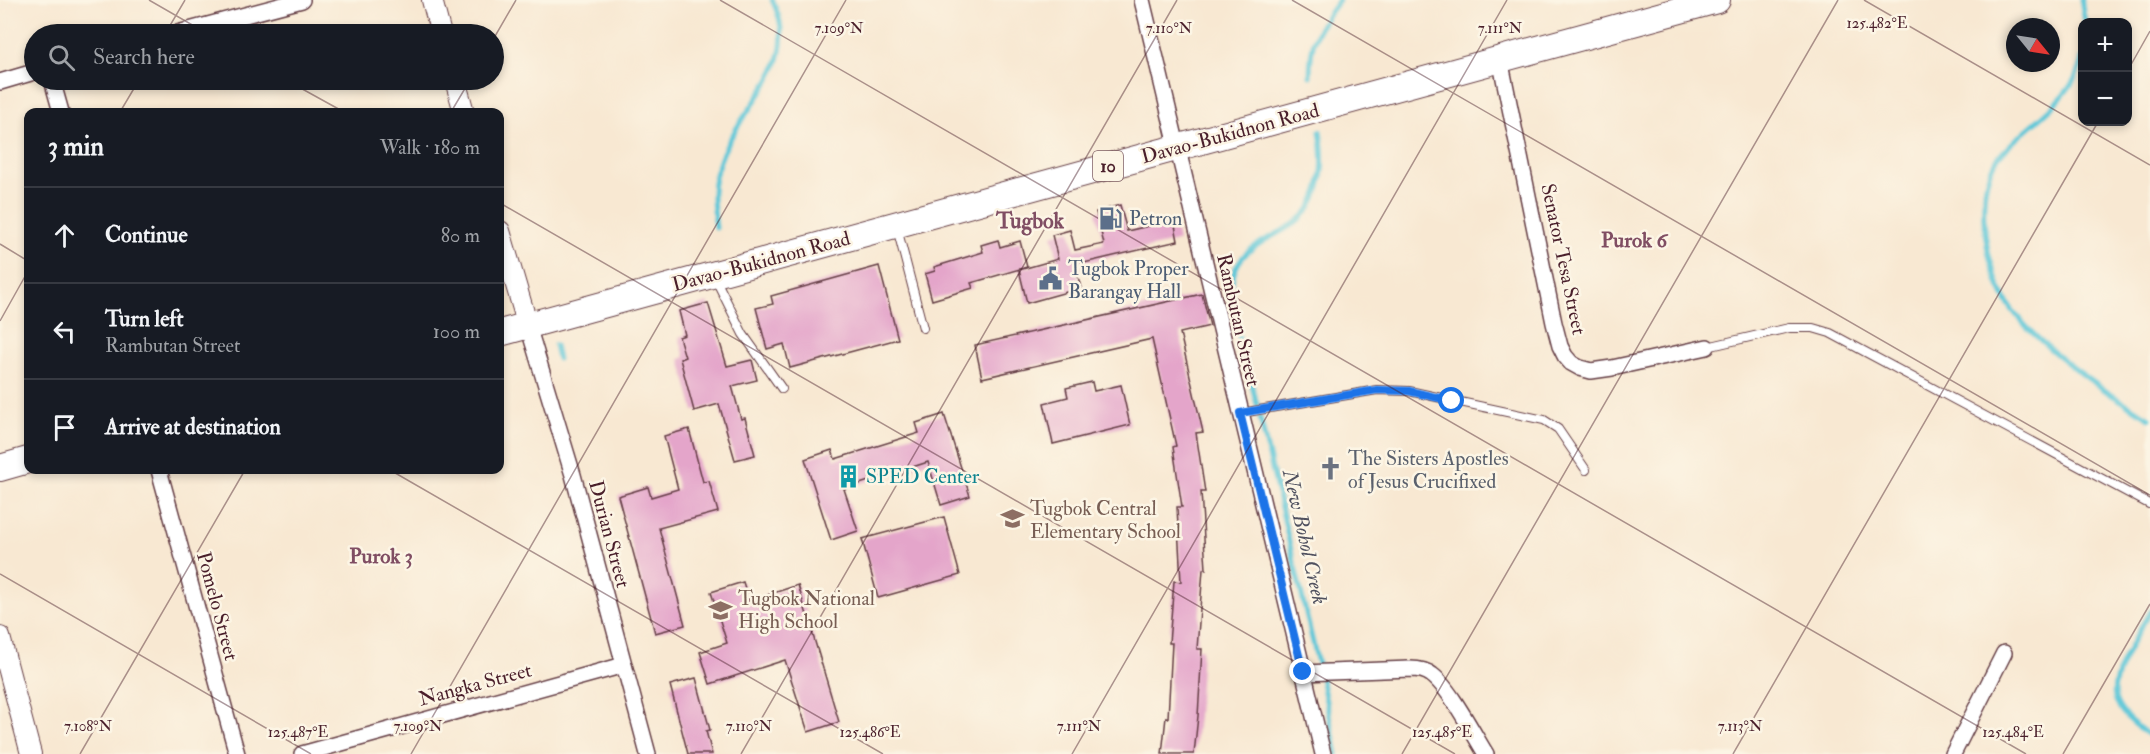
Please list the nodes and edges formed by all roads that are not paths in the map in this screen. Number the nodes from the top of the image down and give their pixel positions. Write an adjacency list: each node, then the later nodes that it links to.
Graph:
1 (302, 0): 5 (street)
2 (432, 0): 6 (street)
3 (1142, 0): 14 (street, Rambutan Street)
4 (1717, 0): 7 (highway, Davao-Bukidnon Road / 10)
5 (212, 24)
6 (438, 24)
7 (1500, 59): 14 (highway, Davao-Bukidnon Road / 10); 21 (street, Senator Tesa Street)
8 (24, 75): 9 (street)
9 (0, 82)
10 (55, 90): 12 (street)
11 (458, 90): 13 (street)
12 (60, 108)
13 (463, 108)
14 (1177, 147): 15 (highway, Davao-Bukidnon Road / 10); 23 (street, Rambutan Street)
15 (896, 224): 17 (highway, Davao-Bukidnon Road / 10); 19 (lane)
16 (504, 245): 18 (street)
17 (714, 274): 18 (highway, Davao-Bukidnon Road / 10); 22 (lane)
18 (528, 326): 20 (highway, Davao-Bukidnon Road / 10); 31 (street, Durian Street)
19 (922, 328)
20 (504, 332)
21 (1707, 346): 28 (lane)
22 (782, 389)
23 (1240, 413): 26 (lane); 32 (street, Rambutan Street)
24 (24, 461): 25 (highway)
25 (0, 468)
26 (1586, 470)
27 (160, 474): 34 (street, Pomelo Street)
28 (2149, 504)
29 (0, 637): 33 (street)
30 (2004, 653): 39 (street)
31 (624, 665): 35 (street, Nangka Street); 36 (street, Durian Street)
32 (1303, 672): 37 (street, Rambutan Street); 38 (street)
33 (31, 754)
34 (237, 754)
35 (302, 754)
36 (648, 754)
37 (1323, 754)
38 (1486, 754)
39 (1953, 754)

